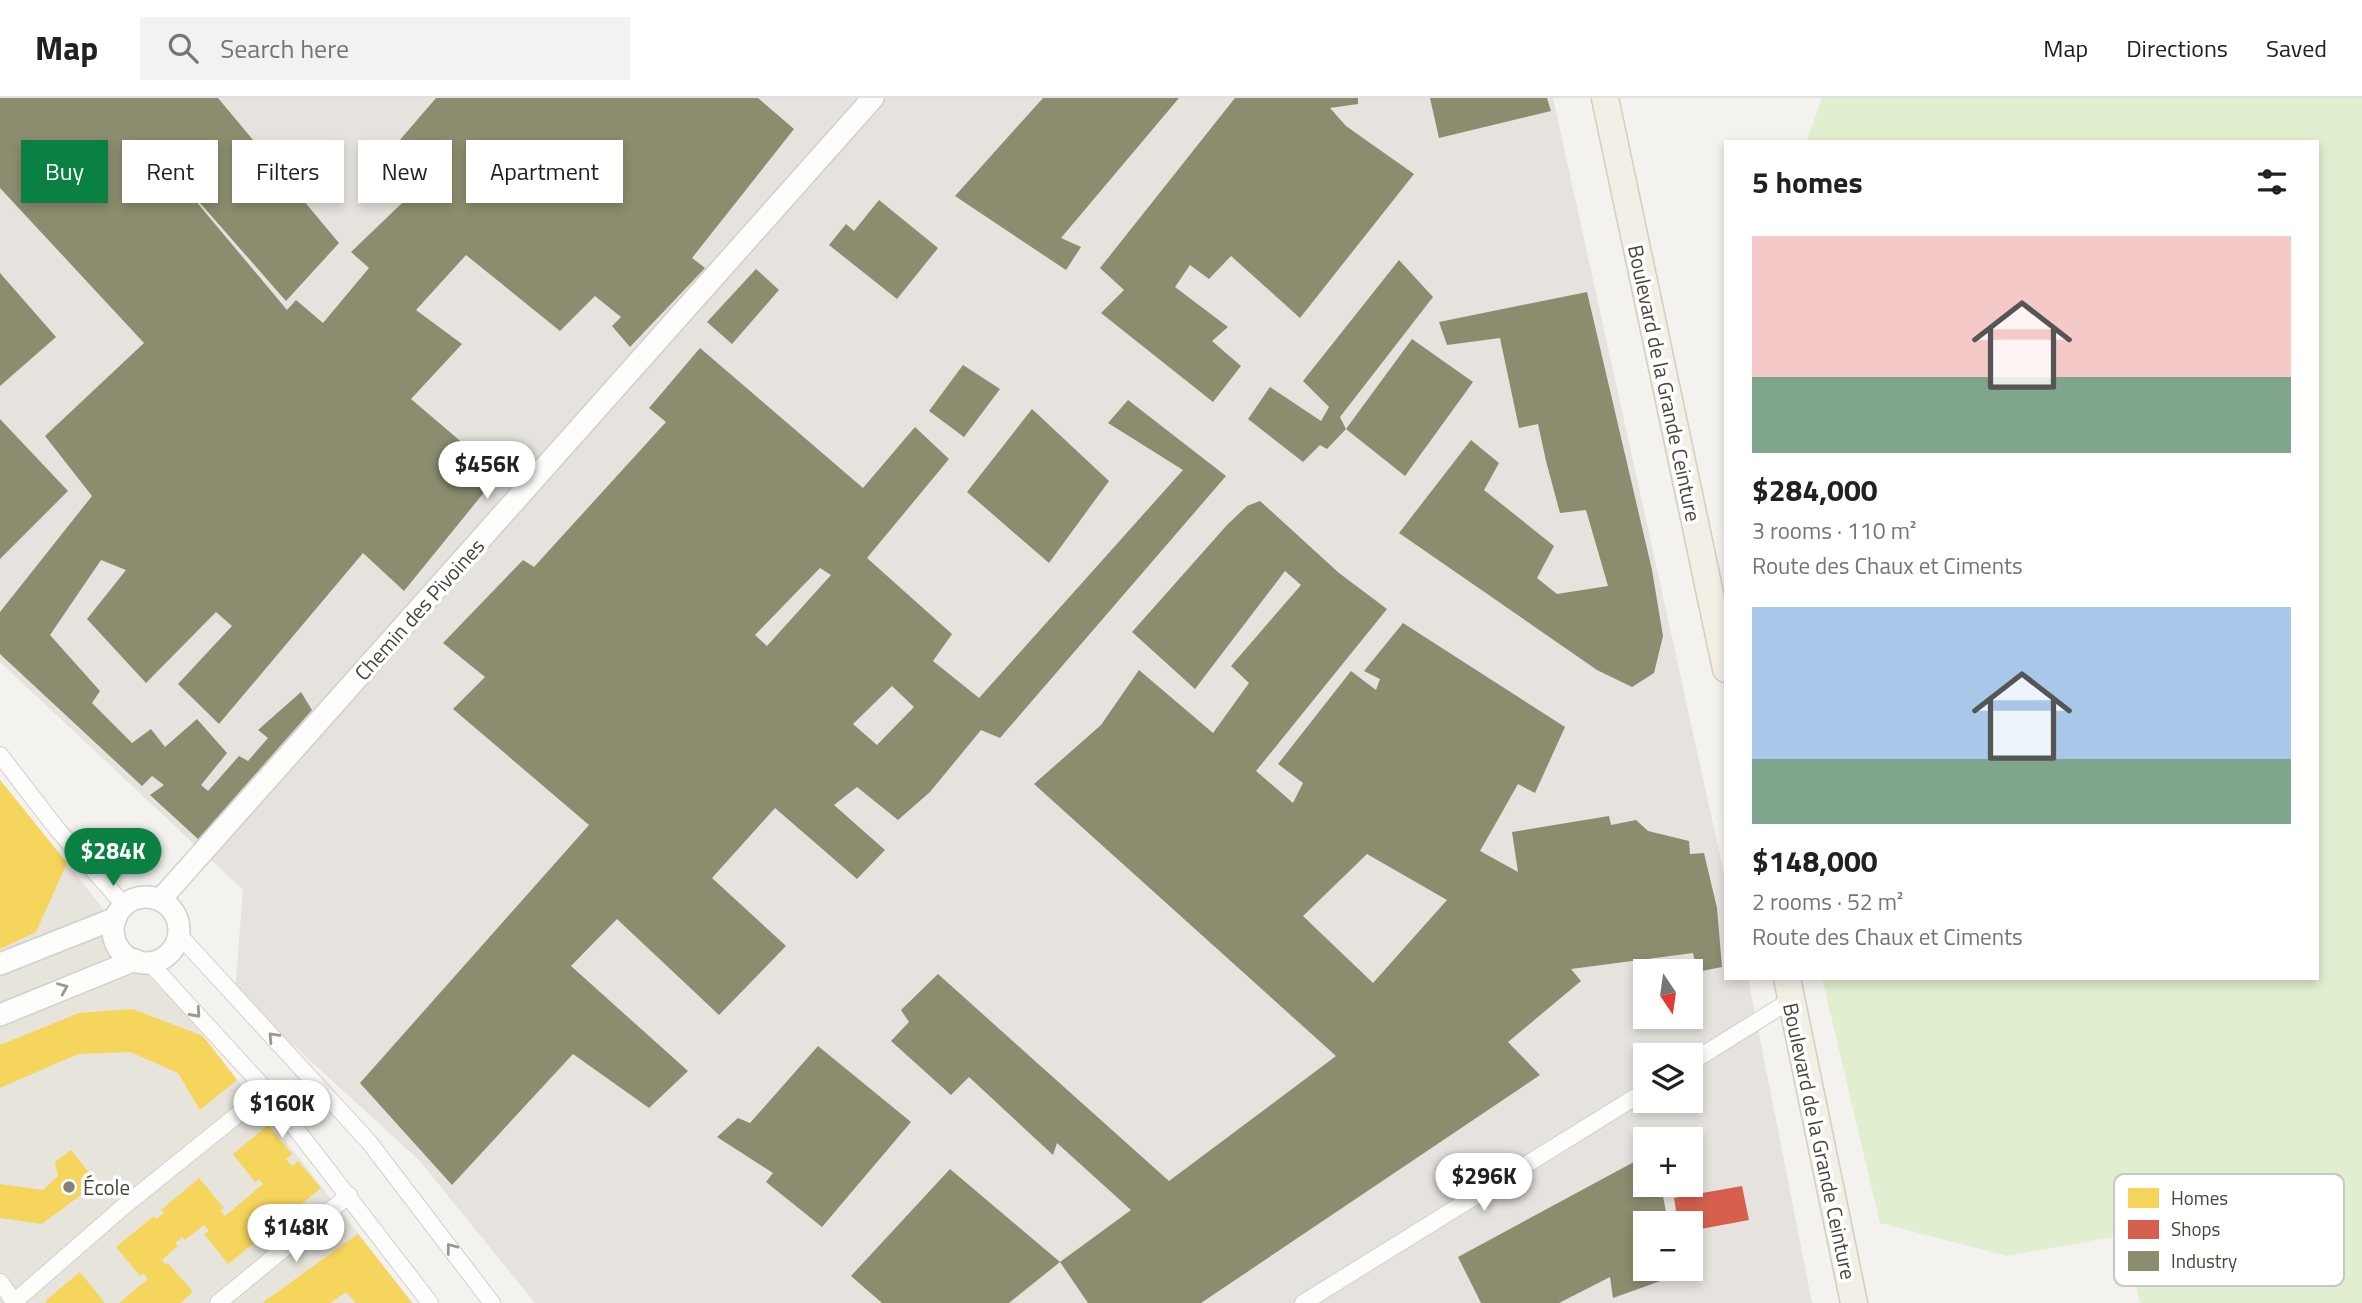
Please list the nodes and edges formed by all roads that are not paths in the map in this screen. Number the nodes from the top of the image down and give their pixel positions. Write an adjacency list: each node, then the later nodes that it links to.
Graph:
1 (873, 98): 5 (street, Chemin des Pivoines)
2 (1605, 98): 3 (main road, Boulevard de la Grande Ceinture)
3 (1724, 660)
4 (0, 755): 6 (street)
5 (160, 901): 6 (street); 7 (street)
6 (120, 912): 8 (street); 9 (street)
7 (179, 935): 8 (street); 20 (street, one-way to 7)
8 (143, 962): 11 (street, one-way to 8); 13 (street, one-way to 13)
9 (0, 964)
10 (1789, 989): 12 (street); 22 (main road, Boulevard de la Grande Ceinture)
11 (0, 1015)
12 (1703, 1053)
13 (267, 1091): 15 (street); 17 (street)
14 (1633, 1098): 21 (street)
15 (349, 1195): 18 (street); 19 (street)
16 (0, 1282): 17 (street)
17 (15, 1302)
18 (218, 1303)
19 (430, 1303)
20 (492, 1303)
21 (1303, 1303)
22 (1854, 1303)

